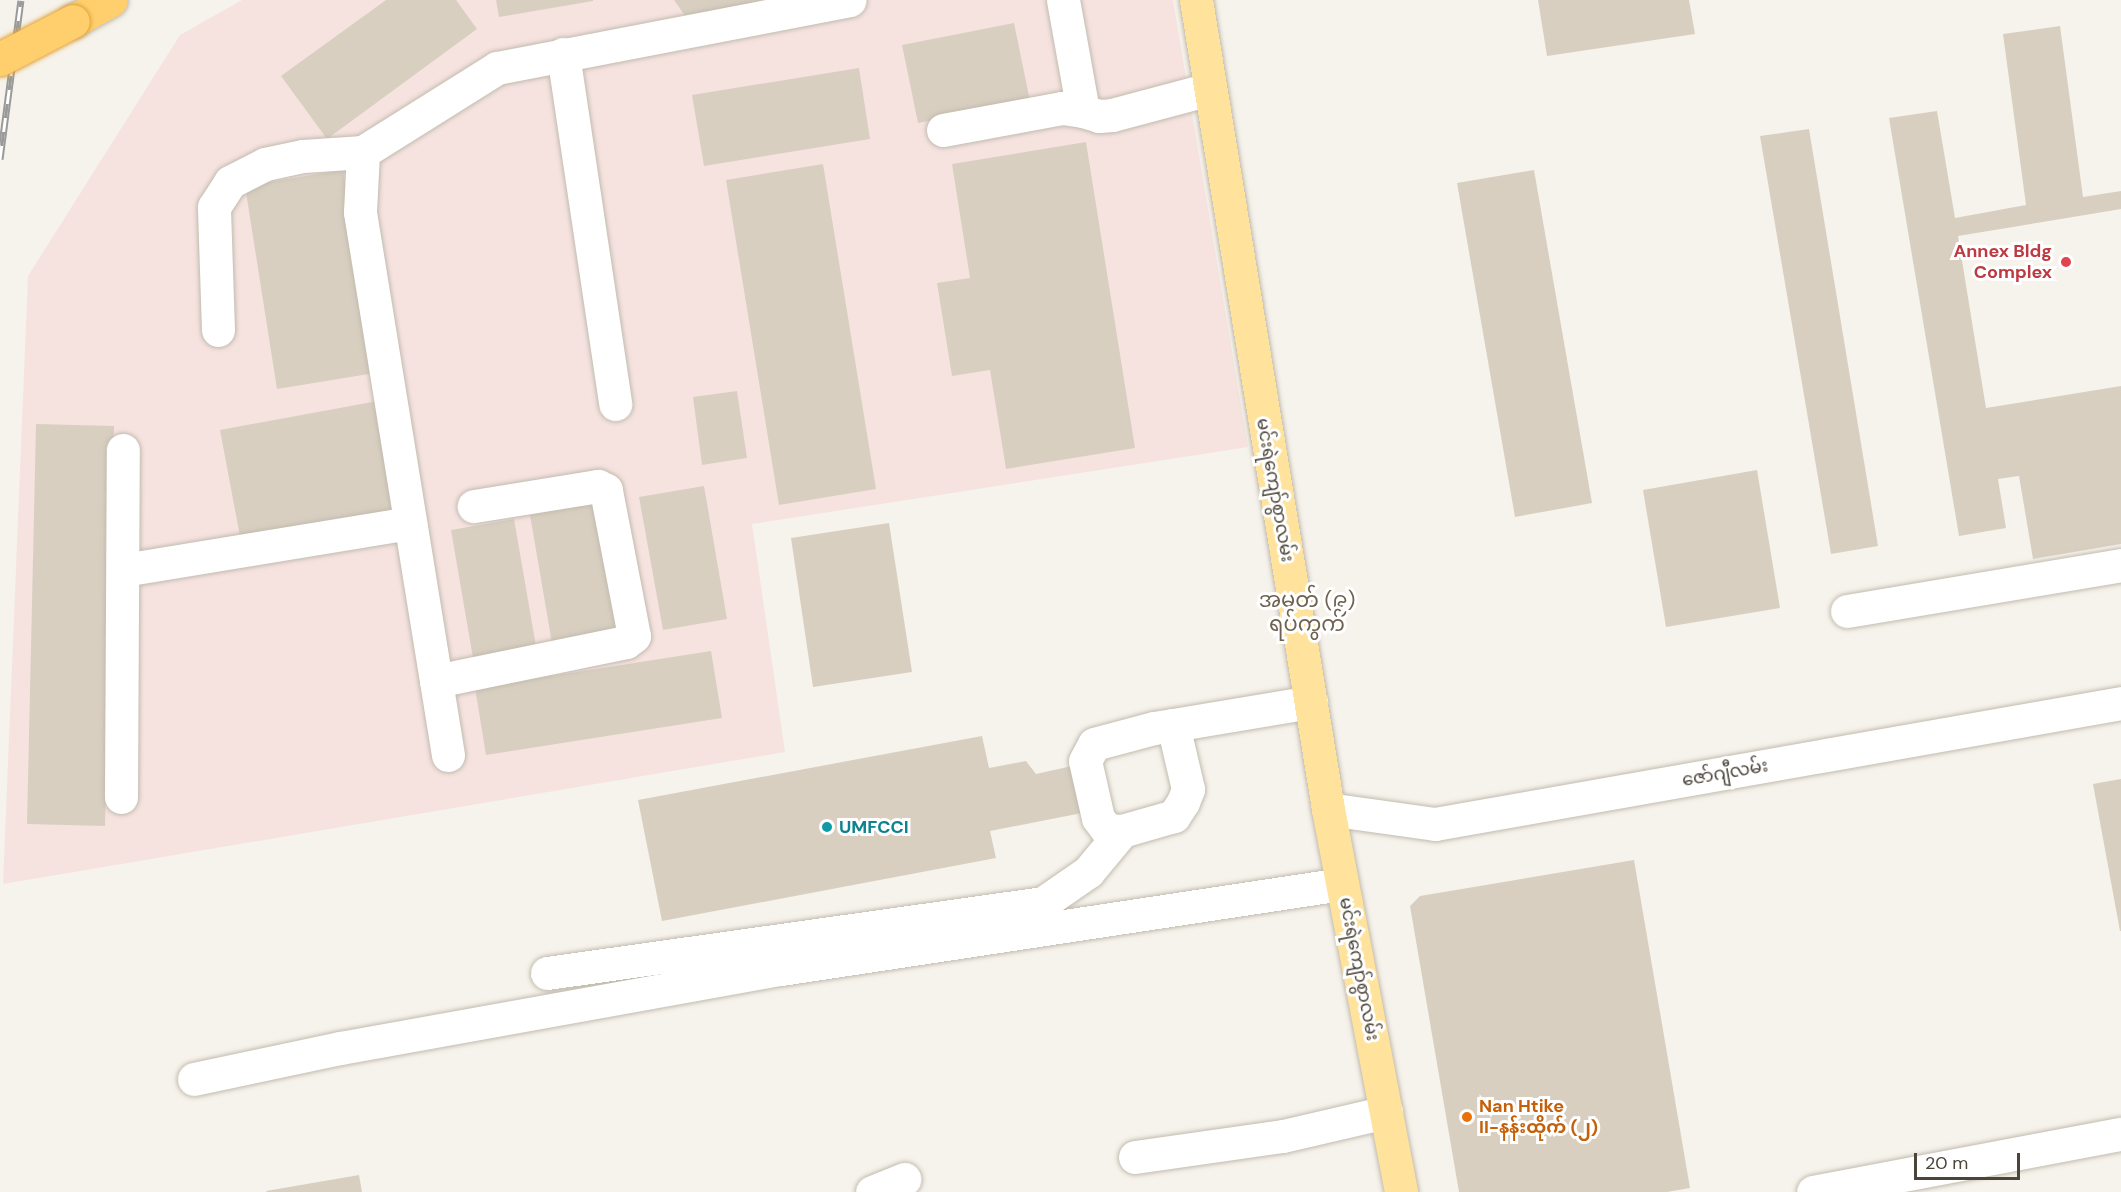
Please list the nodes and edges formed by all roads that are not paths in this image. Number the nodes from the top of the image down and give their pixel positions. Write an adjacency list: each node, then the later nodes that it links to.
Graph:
1 (111, 0): 6 (highway, bridge)
2 (850, 0): 5 (street)
3 (1063, 0): 8 (street)
4 (1196, 0): 7 (main road, မင်းရဲကျော်စွာလမ်း)
5 (562, 54): 10 (street); 12 (street)
6 (0, 59)
7 (1210, 88): 8 (street); 20 (main road, မင်းရဲကျော်စွာလမ်း)
8 (1083, 111): 9 (street)
9 (943, 130)
10 (363, 152): 11 (street); 15 (street)
11 (218, 330)
12 (615, 404)
13 (123, 450): 17 (street)
14 (474, 506): 19 (street)
15 (410, 523): 17 (street); 19 (street)
16 (2121, 565): 18 (street)
17 (123, 570): 24 (street)
18 (1847, 611)
19 (436, 681): 23 (street)
20 (1311, 702): 22 (street); 25 (main road, မင်းရဲကျော်စွာလမ်း)
21 (2121, 703): 25 (street, ဇော်ဂျီလမ်း)
22 (1173, 725): 26 (street); 26 (street)
23 (448, 755)
24 (121, 797)
25 (1328, 809): 27 (main road, မင်းရဲကျော်စွာလမ်း)
26 (1122, 831): 28 (street)
27 (1342, 884): 29 (street); 30 (main road, မင်းရဲကျော်စွာလမ်း)
28 (548, 973)
29 (194, 1078)
30 (1386, 1112): 32 (street); 35 (main road, မင်းရဲကျော်စွာလမ်း)
31 (2121, 1134): 36 (street)
32 (1135, 1157)
33 (905, 1179): 34 (street)
34 (872, 1192)
35 (1401, 1192)
36 (1813, 1192)

